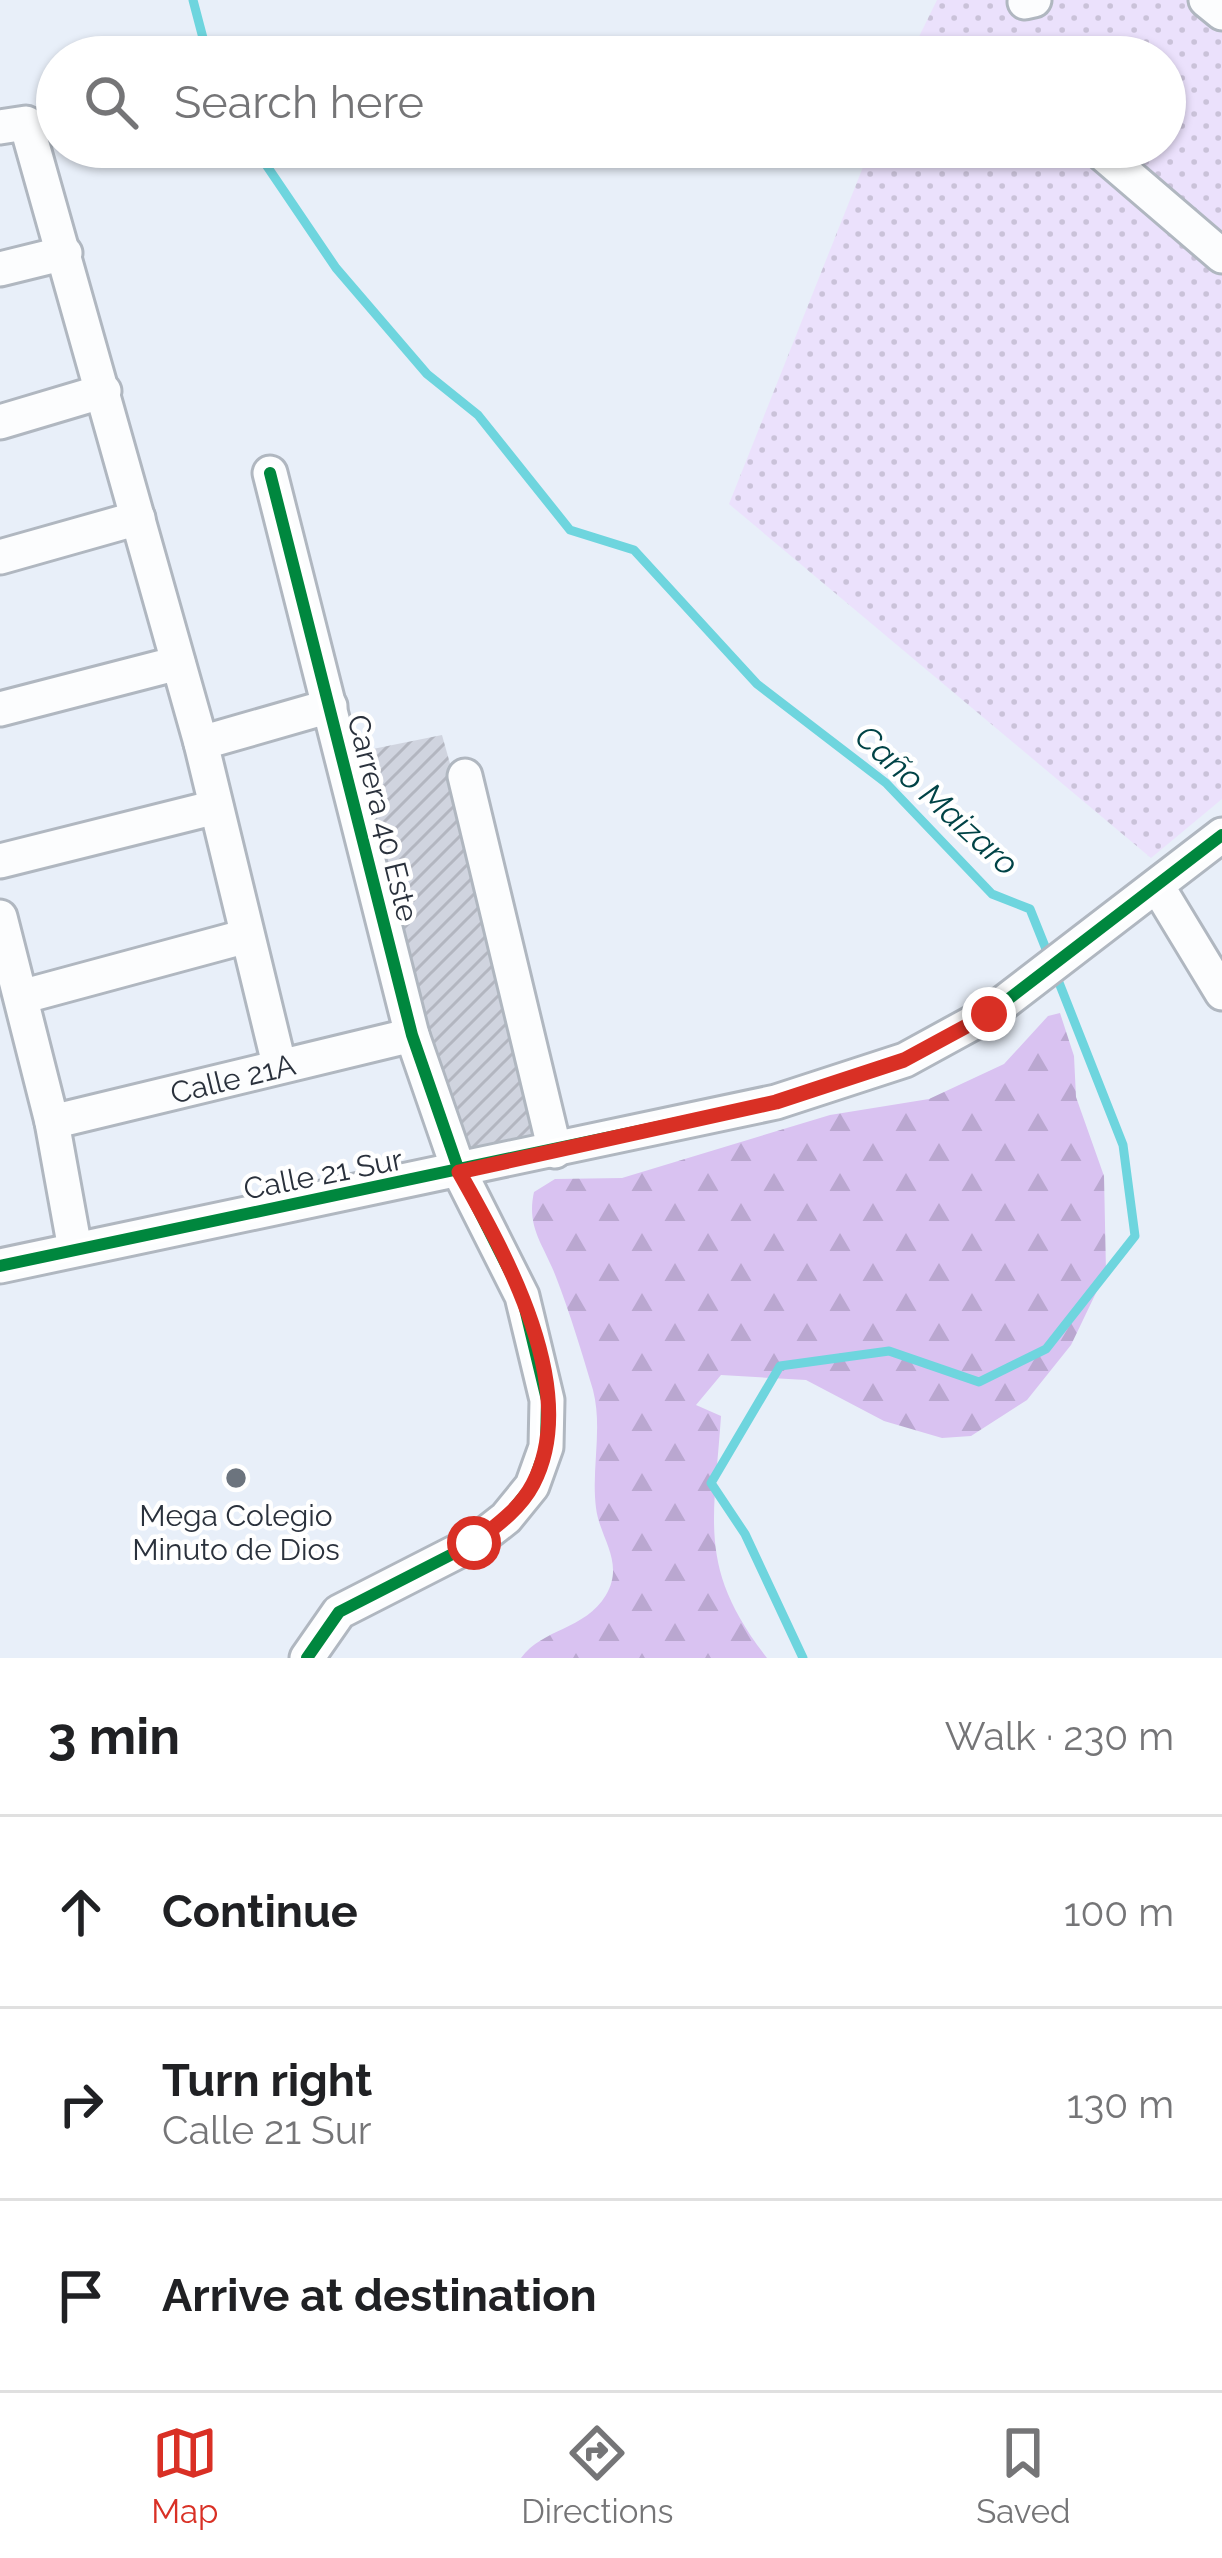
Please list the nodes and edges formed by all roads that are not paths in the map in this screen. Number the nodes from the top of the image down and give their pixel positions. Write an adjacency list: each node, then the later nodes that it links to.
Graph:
1 (1206, 0): 2 (street)
2 (1222, 13)
3 (0, 127): 4 (street)
4 (36, 156)
5 (40, 168): 7 (street)
6 (1119, 168): 8 (street)
7 (65, 253): 9 (street); 10 (street)
8 (1222, 256)
9 (0, 269)
10 (104, 391): 11 (street); 13 (street)
11 (0, 422)
12 (270, 473): 16 (street, Carrera 40 Este)
13 (138, 518): 14 (street); 15 (street)
14 (0, 557)
15 (178, 663): 17 (street); 18 (street)
16 (330, 706): 18 (street); 28 (street, Carrera 40 Este)
17 (0, 709)
18 (202, 743): 20 (street)
19 (465, 776): 31 (street)
20 (216, 807): 22 (street); 25 (street)
21 (1222, 836): 23 (street, Calle 21 Sur)
22 (0, 861)
23 (1159, 889): 26 (street); 31 (street, Calle 21 Sur)
24 (0, 917): 27 (street)
25 (248, 936): 27 (street); 29 (street)
26 (1222, 993)
27 (21, 997): 30 (street)
28 (412, 1035): 29 (street, Calle 21A); 32 (street, Carrera 40 Este)
29 (279, 1064): 30 (street, Calle 21A)
30 (52, 1122): 33 (street)
31 (555, 1151): 32 (street, Calle 21 Sur)
32 (459, 1172): 33 (street, Calle 21 Sur); 35 (street, Carrera 40 Este)
33 (75, 1250): 34 (street, Calle 21 Sur)
34 (0, 1266)
35 (307, 1658)

